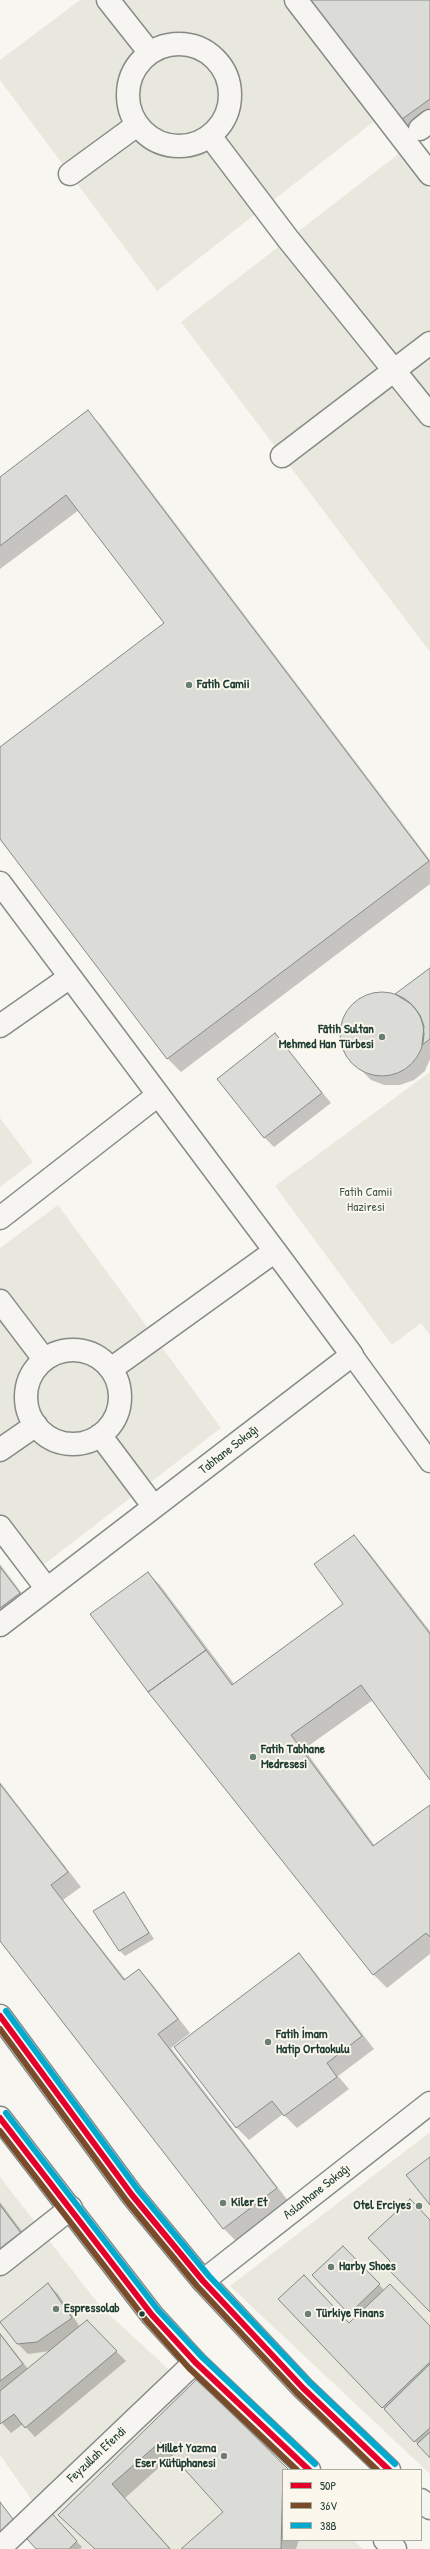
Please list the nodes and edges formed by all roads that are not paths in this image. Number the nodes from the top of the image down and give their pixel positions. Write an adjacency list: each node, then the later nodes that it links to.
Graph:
1 (108, 0): 3 (street)
2 (296, 0): 7 (street)
3 (150, 53): 4 (street); 5 (street)
4 (137, 125): 5 (street); 6 (street)
5 (210, 136): 9 (street)
6 (70, 174)
7 (430, 174)
8 (430, 343): 9 (street)
9 (396, 370): 10 (street); 11 (street)
10 (430, 415)
11 (282, 456)
12 (0, 883): 13 (street)
13 (70, 977): 14 (street); 15 (street)
14 (0, 1026)
15 (158, 1095): 16 (street); 17 (street)
16 (0, 1218)
17 (275, 1251): 19 (street); 21 (street)
18 (0, 1301): 20 (street)
19 (352, 1355): 25 (lane); 26 (street, Tabhane Sokağı)
20 (44, 1359): 21 (street); 22 (street)
21 (111, 1369): 23 (street)
22 (36, 1425): 23 (street); 24 (street)
23 (100, 1435): 26 (street)
24 (0, 1450)
25 (430, 1462)
26 (154, 1507): 28 (street, Tabhane Sokağı)
27 (0, 1527): 28 (street)
28 (47, 1589): 29 (street, Tabhane Sokağı)
29 (0, 1625)
30 (0, 2016): 35 (street)
31 (430, 2103): 35 (street, Aslanhane Sokağı)
32 (0, 2118): 33 (street)
33 (71, 2208): 34 (street); 36 (street)
34 (0, 2264)
35 (203, 2281): 38 (street)
36 (195, 2362): 37 (street); 42 (street, Feyzullah Efendi)
37 (308, 2469)
38 (388, 2469)
39 (422, 2501): 40 (street)
40 (430, 2508)
41 (386, 2541): 43 (street)
42 (0, 2548)
43 (395, 2549)

